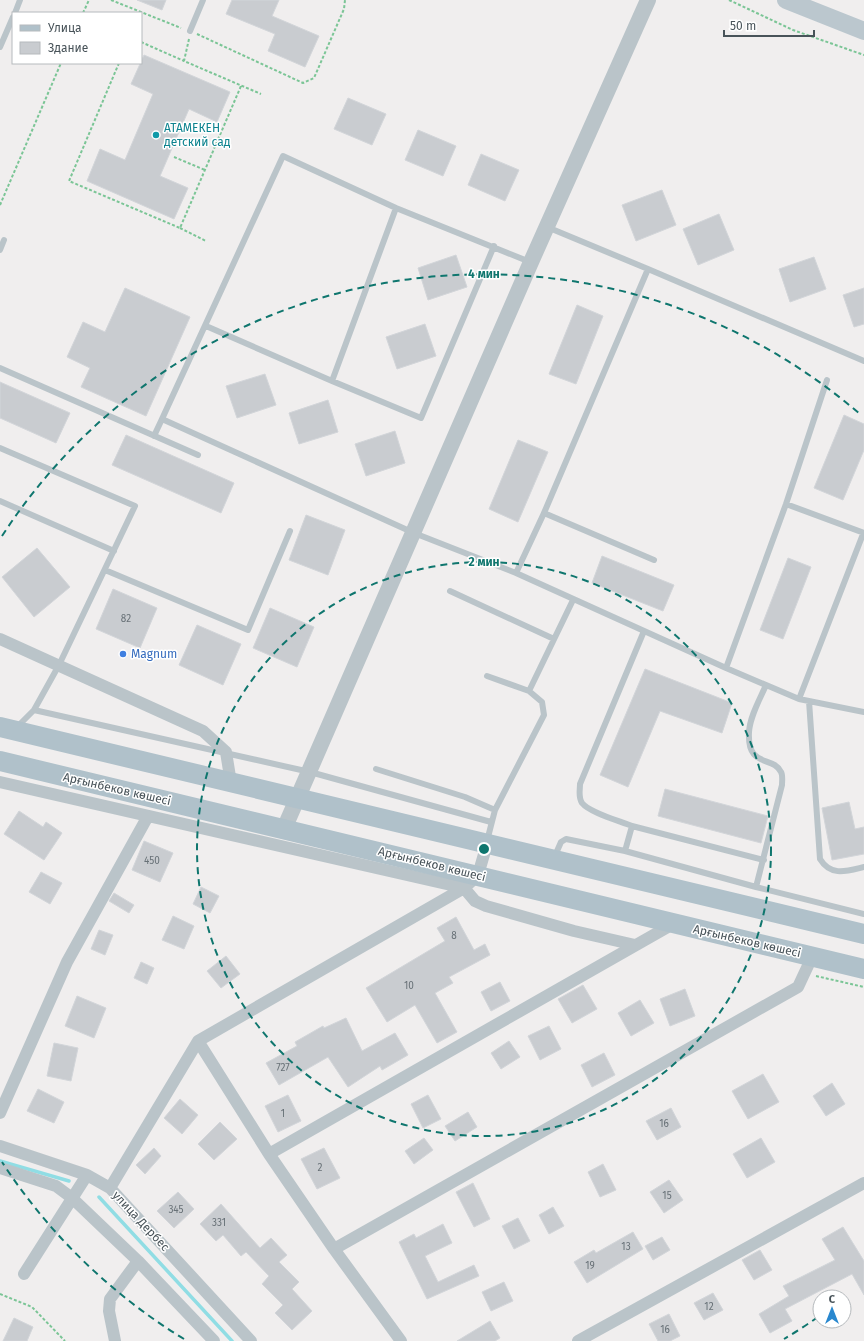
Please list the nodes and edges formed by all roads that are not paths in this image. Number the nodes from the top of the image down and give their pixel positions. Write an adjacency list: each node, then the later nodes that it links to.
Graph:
1 (20, 0): 5 (lane)
2 (203, 0): 7 (lane)
3 (648, 0): 11 (street)
4 (786, 0): 8 (main road)
5 (15, 12)
6 (12, 19): 9 (lane)
7 (190, 31)
8 (864, 31)
9 (0, 47)
10 (396, 208): 13 (lane); 17 (lane); 21 (lane)
11 (547, 227): 15 (street); 16 (lane)
12 (4, 240): 14 (lane)
13 (494, 246): 15 (lane); 21 (lane)
14 (0, 250)
15 (531, 262): 30 (street)
16 (648, 269): 18 (lane); 28 (lane)
17 (206, 326): 21 (lane); 22 (lane)
18 (864, 361)
19 (0, 368): 23 (lane)
20 (827, 380): 27 (lane)
21 (332, 381)
22 (162, 419): 23 (lane); 30 (lane)
23 (154, 436): 25 (lane)
24 (0, 448): 32 (lane)
25 (198, 456)
26 (0, 501): 32 (lane)
27 (786, 504): 31 (lane); 42 (lane)
28 (544, 513): 33 (lane); 35 (lane)
29 (290, 532): 34 (lane)
30 (414, 533): 35 (lane); 54 (street)
31 (864, 534): 46 (lane)
32 (114, 551): 34 (lane)
33 (654, 560)
34 (106, 570): 41 (lane)
35 (516, 573): 37 (lane)
36 (450, 591): 40 (lane)
37 (573, 600): 38 (lane); 40 (lane)
38 (644, 631): 42 (lane); 61 (lane)
39 (0, 639): 41 (street)
40 (554, 639): 45 (lane)
41 (60, 665): 48 (lane); 51 (street)
42 (726, 668): 44 (lane)
43 (487, 676): 45 (lane)
44 (766, 685): 46 (lane); 66 (lane)
45 (529, 691): 58 (lane)
46 (799, 698): 47 (lane)
47 (809, 701): 49 (lane); 67 (lane)
48 (34, 710): 50 (lane); 51 (lane)
49 (864, 712)
50 (7, 729): 56 (main road)
51 (226, 752): 54 (lane); 56 (street)
52 (0, 761): 62 (main road, Арғынбеков көшесі)
53 (376, 769): 58 (lane)
54 (310, 772): 57 (street); 60 (lane)
55 (0, 782): 59 (street)
56 (231, 782): 57 (main road)
57 (297, 799): 62 (street); 63 (main road)
58 (495, 810): 60 (lane)
59 (148, 816): 68 (street); 77 (street)
60 (491, 822): 63 (lane)
61 (632, 826): 64 (lane); 66 (lane)
62 (284, 829): 68 (main road, Арғынбеков көшесі)
63 (487, 844): 65 (main road); 68 (street)
64 (626, 851): 65 (lane); 69 (lane)
65 (553, 860): 72 (main road)
66 (764, 860): 69 (lane)
67 (864, 867)
68 (471, 882): 71 (main road, Арғынбеков көшесі); 73 (street); 76 (street)
69 (756, 888): 70 (lane)
70 (864, 914)
71 (673, 924): 73 (street); 74 (main road, Арғынбеков көшесі)
72 (864, 934)
73 (635, 945): 79 (street)
74 (809, 965): 75 (main road, Арғынбеков көшесі); 85 (street)
75 (864, 969)
76 (198, 1041): 79 (street); 83 (street)
77 (0, 1114)
78 (0, 1146): 81 (street, улица Дербес)
79 (270, 1154): 85 (street)
80 (0, 1168): 84 (street)
81 (87, 1175): 83 (street, улица Дербес); 84 (street)
82 (864, 1183): 92 (street)
83 (110, 1188): 90 (street, улица Дербес)
84 (72, 1198): 86 (street); 87 (street)
85 (334, 1250): 91 (street)
86 (138, 1261): 88 (street); 89 (street)
87 (24, 1274)
88 (115, 1341)
89 (214, 1341)
90 (251, 1341)
91 (401, 1341)
92 (578, 1341)

